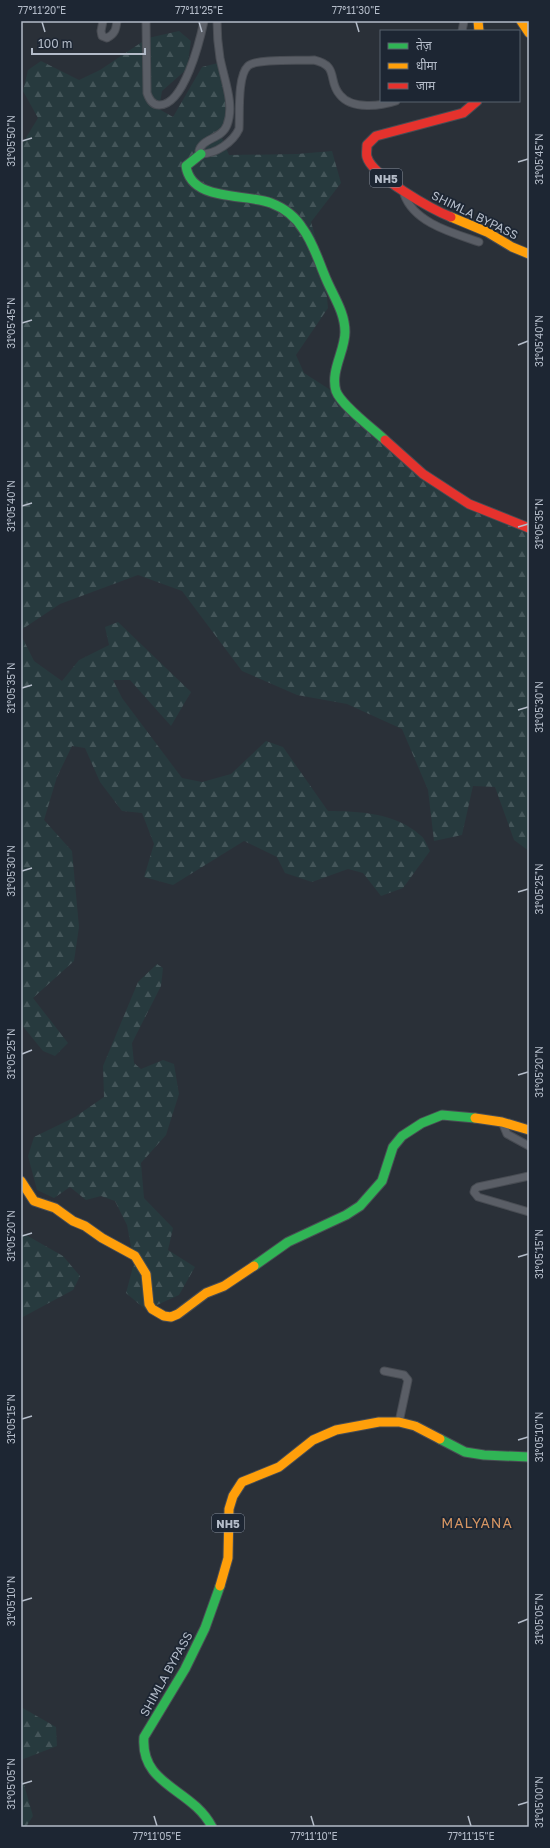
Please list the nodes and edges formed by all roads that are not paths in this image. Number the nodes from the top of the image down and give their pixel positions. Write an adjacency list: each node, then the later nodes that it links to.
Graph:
1 (103, 21): 2 (street)
2 (117, 21)
3 (146, 21): 4 (street)
4 (204, 21)
5 (217, 21): 10 (street)
6 (521, 21): 7 (main road)
7 (529, 32)
8 (392, 102): 10 (street)
9 (476, 102): 11 (main road, SHIMLA BYPASS / NH5)
10 (201, 154): 14 (main road)
11 (402, 190): 12 (street); 13 (main road, SHIMLA BYPASS / NH5)
12 (479, 242)
13 (529, 254)
14 (529, 528)
15 (502, 1122): 16 (main road); 17 (street); 19 (main road)
16 (529, 1130)
17 (529, 1146)
18 (529, 1176): 20 (street)
19 (21, 1181)
20 (529, 1212)
21 (384, 1371): 22 (street)
22 (399, 1422): 23 (main road, SHIMLA BYPASS / NH5); 24 (main road, SHIMLA BYPASS / NH5)
23 (529, 1457)
24 (212, 1827)

